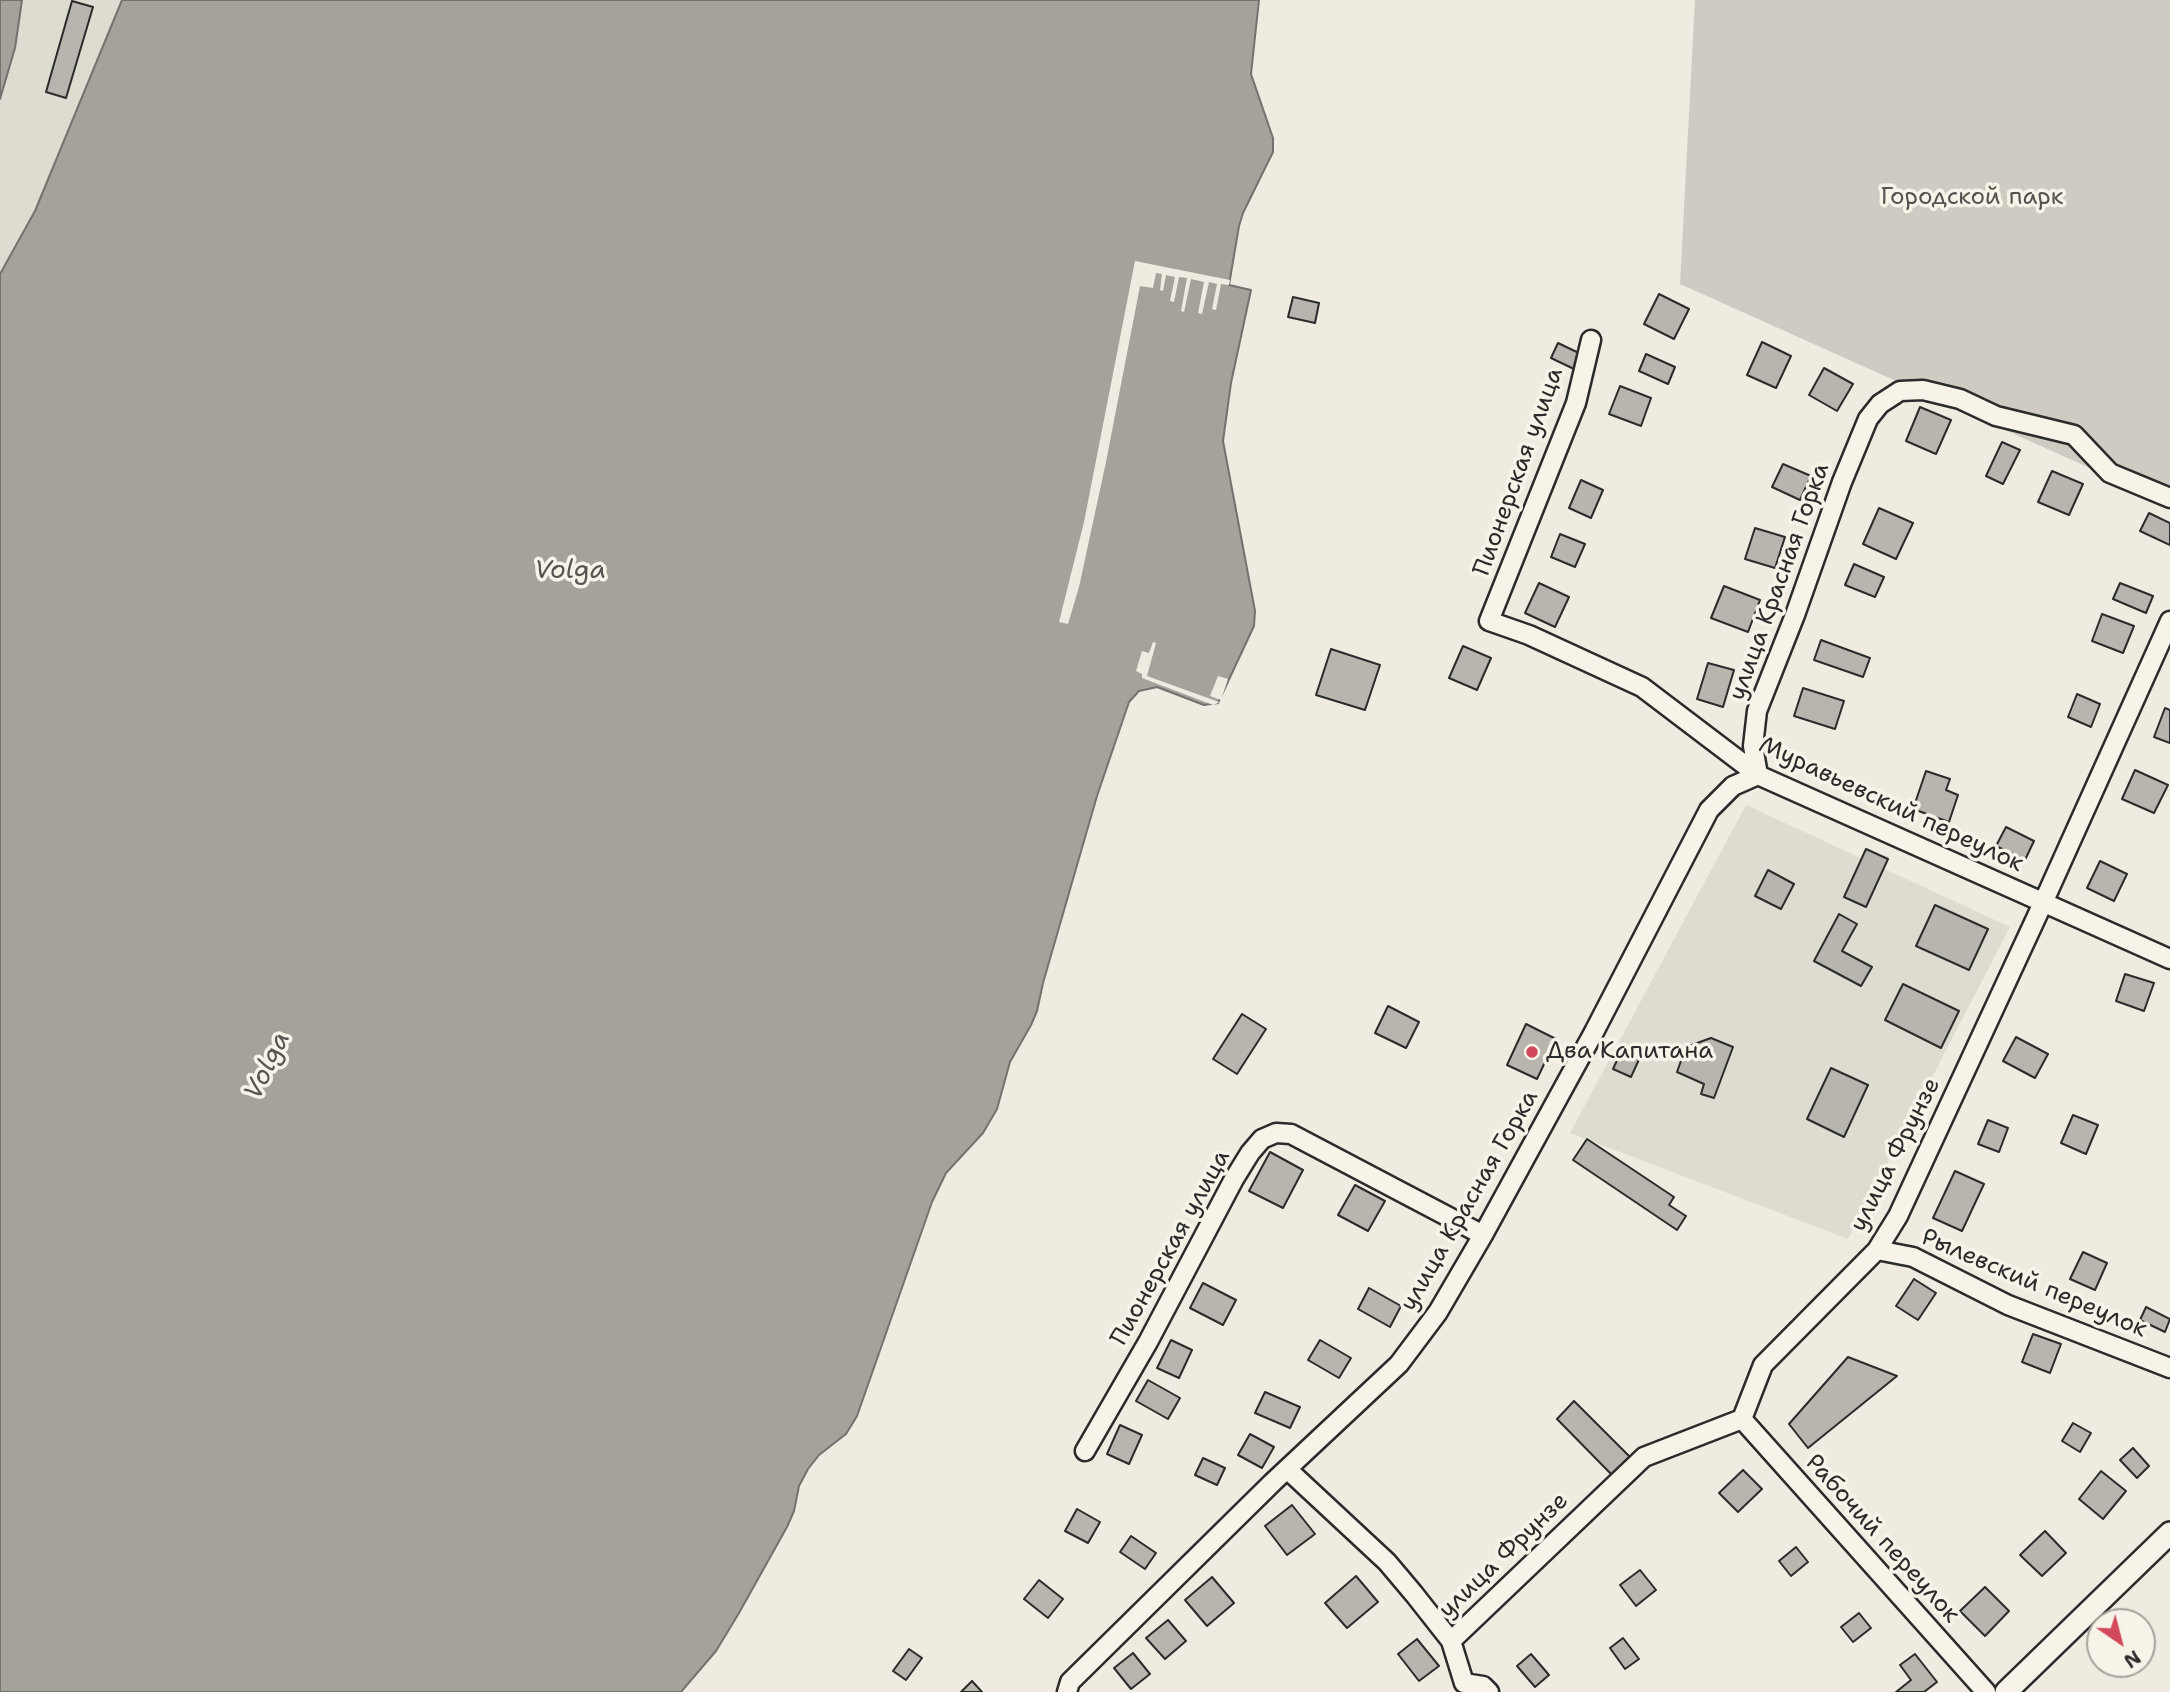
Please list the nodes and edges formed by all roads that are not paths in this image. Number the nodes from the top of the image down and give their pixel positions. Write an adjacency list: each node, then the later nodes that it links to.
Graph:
1 (1591, 340): 3 (street, Пионерская улица)
2 (2170, 498): 5 (street, улица Красная Горка)
3 (1489, 621): 5 (street, Муравьевский переулок)
4 (2170, 621): 6 (street, улица Фрунзе)
5 (1758, 775): 6 (street, Муравьевский переулок); 8 (street, улица Красная Горка)
6 (2043, 903): 7 (street, Муравьевский переулок); 9 (street, улица Фрунзе)
7 (2170, 959)
8 (1483, 1236): 12 (street, Пионерская улица); 13 (street, улица Красная Горка)
9 (1877, 1250): 10 (street, Рылевский переулок); 11 (street, улица Фрунзе)
10 (2170, 1368)
11 (1742, 1419): 15 (street, улица Фрунзе); 19 (street, Рабочий переулок)
12 (1085, 1451)
13 (1287, 1469): 15 (street); 17 (street, улица Красная Горка)
14 (2170, 1533): 20 (street)
15 (1451, 1641): 16 (street)
16 (1459, 1688): 18 (street)
17 (1067, 1692)
18 (1489, 1692)
19 (1986, 1692)
20 (2006, 1692)

